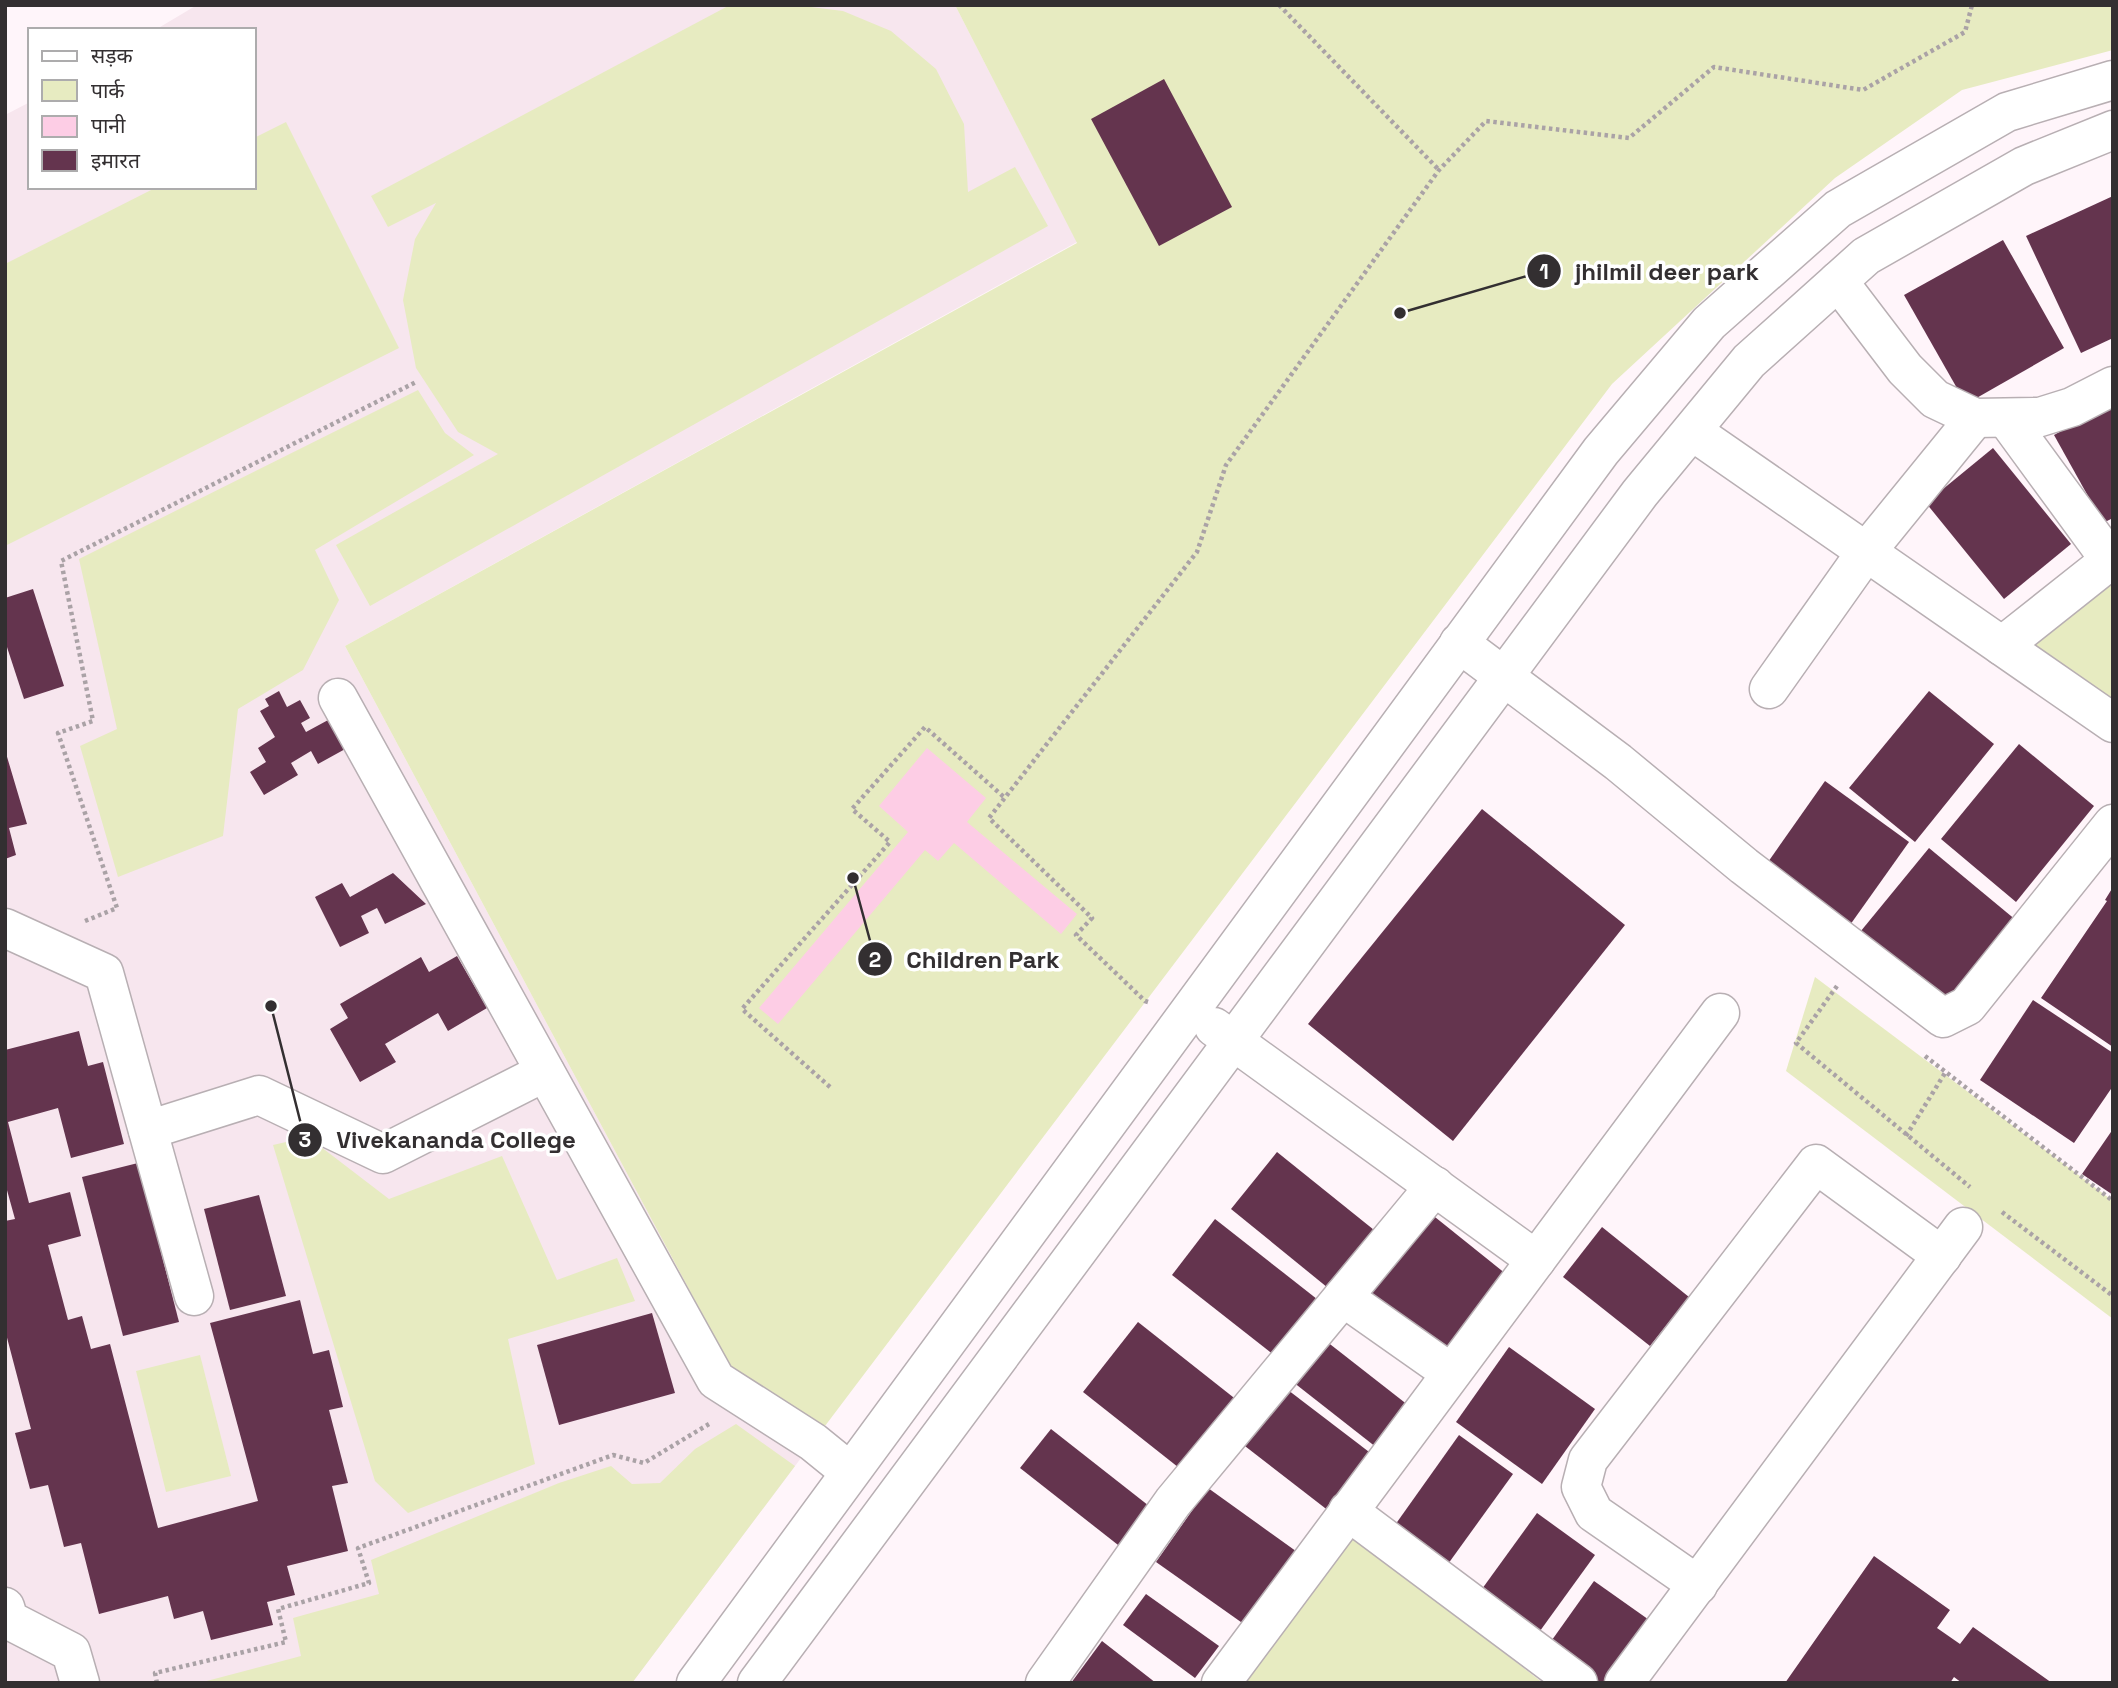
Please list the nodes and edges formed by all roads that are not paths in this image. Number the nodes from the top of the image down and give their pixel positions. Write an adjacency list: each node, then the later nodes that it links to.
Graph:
1 (2113, 80): 9 (street)
2 (2113, 130): 3 (street)
3 (1838, 281): 5 (street); 6 (street)
4 (2113, 386): 5 (street)
5 (1990, 418): 7 (street); 8 (street)
6 (1692, 430): 7 (street); 11 (street)
7 (1866, 552): 10 (street); 12 (street)
8 (2111, 559): 10 (street)
9 (1459, 643): 11 (street); 17 (street)
10 (2002, 646): 14 (street)
11 (1504, 677): 15 (street); 19 (street)
12 (1769, 689)
13 (338, 698): 20 (street)
14 (2113, 723)
15 (2113, 824)
16 (21, 934): 21 (street)
17 (1190, 1009): 19 (street); 27 (street)
18 (1720, 1013): 23 (street)
19 (1234, 1041): 22 (street); 34 (street)
20 (545, 1072): 21 (street); 27 (street)
21 (148, 1130): 24 (street)
22 (1434, 1186): 23 (street); 25 (street)
23 (1536, 1260): 26 (street)
24 (194, 1296)
25 (1343, 1297): 26 (street); 35 (street)
26 (1451, 1373): 28 (street)
27 (850, 1472): 33 (street)
28 (1348, 1511): 31 (street); 36 (street)
29 (1698, 1585): 29 (street); 38 (street)
30 (5, 1607): 32 (street)
31 (1538, 1671): 37 (street)
32 (80, 1683)
33 (696, 1683)
34 (757, 1683)
35 (1045, 1683)
36 (1221, 1683)
37 (1578, 1683)
38 (1623, 1683)

